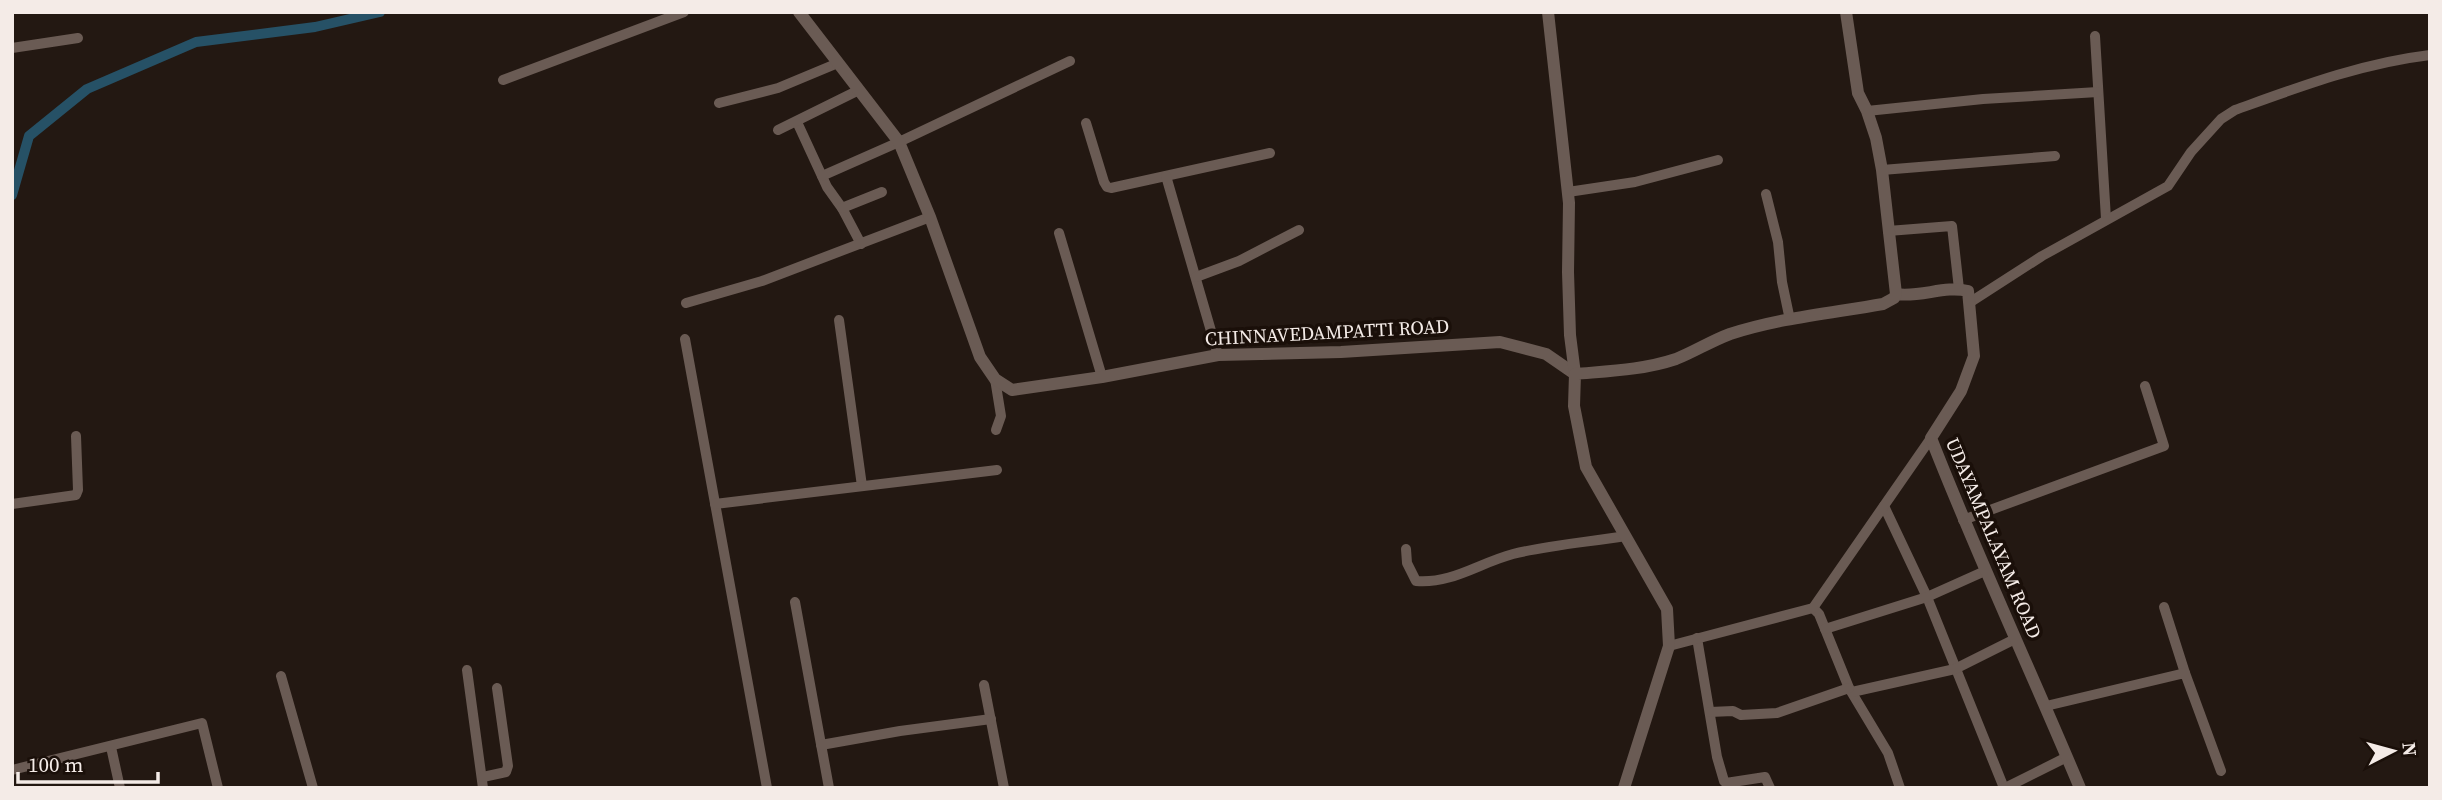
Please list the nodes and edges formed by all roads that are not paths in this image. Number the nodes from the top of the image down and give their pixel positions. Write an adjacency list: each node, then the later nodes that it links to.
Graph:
1 (684, 12): 11 (street)
2 (799, 12): 10 (street)
3 (1548, 12): 27 (street)
4 (1846, 12): 15 (street)
5 (2095, 36): 13 (street)
6 (78, 38): 7 (street)
7 (12, 48)
8 (2430, 55): 31 (street)
9 (1070, 61): 19 (street)
10 (838, 63): 12 (street); 14 (street)
11 (503, 80)
12 (859, 90): 16 (street); 19 (street)
13 (2098, 92): 15 (street); 31 (street)
14 (719, 103)
15 (1867, 111): 23 (street)
16 (797, 122): 18 (street); 24 (street)
17 (1086, 123): 25 (street)
18 (778, 130)
19 (900, 142): 24 (street); 30 (street)
20 (1270, 153): 25 (street)
21 (2055, 156): 23 (street)
22 (1718, 160): 27 (street)
23 (1882, 170): 33 (street)
24 (822, 176): 29 (street)
25 (1167, 176): 36 (street)
26 (881, 192): 29 (street)
27 (1568, 192): 45 (street)
28 (1766, 194): 42 (street)
29 (842, 208): 35 (street)
30 (930, 217): 35 (street); 47 (street)
31 (2106, 219): 40 (street)
32 (1299, 230): 36 (street)
33 (1888, 231): 37 (street); 38 (street)
34 (1059, 233): 46 (street)
35 (861, 244): 39 (street)
36 (1196, 277): 44 (street)
37 (1959, 289): 38 (street); 40 (street)
38 (1896, 295): 42 (street)
39 (686, 303)
40 (1969, 303): 51 (street, UDAYAMPALAYAM ROAD)
41 (839, 320): 53 (street)
42 (1790, 320): 45 (street)
43 (685, 339): 55 (street)
44 (1218, 355): 45 (street, CHINNAVEDAMPATTI ROAD); 46 (street, CHINNAVEDAMPATTI ROAD)
45 (1575, 374): 58 (street)
46 (1102, 377): 47 (street, CHINNAVEDAMPATTI ROAD)
47 (995, 379): 49 (street)
48 (2145, 386): 57 (street)
49 (996, 430)
50 (76, 436): 54 (street)
51 (1931, 438): 56 (street); 57 (street, UDAYAMPALAYAM ROAD)
52 (998, 470): 53 (street)
53 (862, 486): 55 (street)
54 (12, 504)
55 (715, 504): 88 (street)
56 (1884, 506): 61 (street); 64 (street)
57 (1963, 520): 60 (street, UDAYAMPALAYAM ROAD)
58 (1625, 536): 59 (street); 68 (street)
59 (1406, 549)
60 (1985, 571): 61 (street); 67 (street, UDAYAMPALAYAM ROAD)
61 (1927, 597): 65 (street); 69 (street)
62 (795, 602): 79 (street)
63 (2164, 607): 71 (street)
64 (1813, 608): 65 (street); 66 (street)
65 (1825, 629): 75 (street)
66 (1697, 638): 68 (street); 77 (street)
67 (2015, 639): 69 (street); 76 (street, UDAYAMPALAYAM ROAD)
68 (1669, 646): 91 (street)
69 (1955, 669): 75 (street); 94 (street)
70 (467, 670): 84 (street)
71 (2185, 673): 76 (street); 83 (street)
72 (281, 676): 87 (street)
73 (984, 685): 78 (street)
74 (497, 688): 84 (street)
75 (1850, 690): 77 (street); 93 (street)
76 (2046, 706): 81 (street, UDAYAMPALAYAM ROAD)
77 (1710, 712): 92 (street)
78 (991, 719): 79 (street); 90 (street)
79 (821, 745): 89 (street)
80 (111, 747): 82 (street); 85 (street); 86 (street)
81 (2067, 757): 94 (street); 95 (street, UDAYAMPALAYAM ROAD)
82 (12, 770)
83 (2221, 771)
84 (483, 783)
85 (120, 788)
86 (218, 788)
87 (313, 788)
88 (767, 788)
89 (829, 788)
90 (1004, 788)
91 (1624, 788)
92 (1770, 788)
93 (1900, 788)
94 (2004, 788)
95 (2080, 788)

